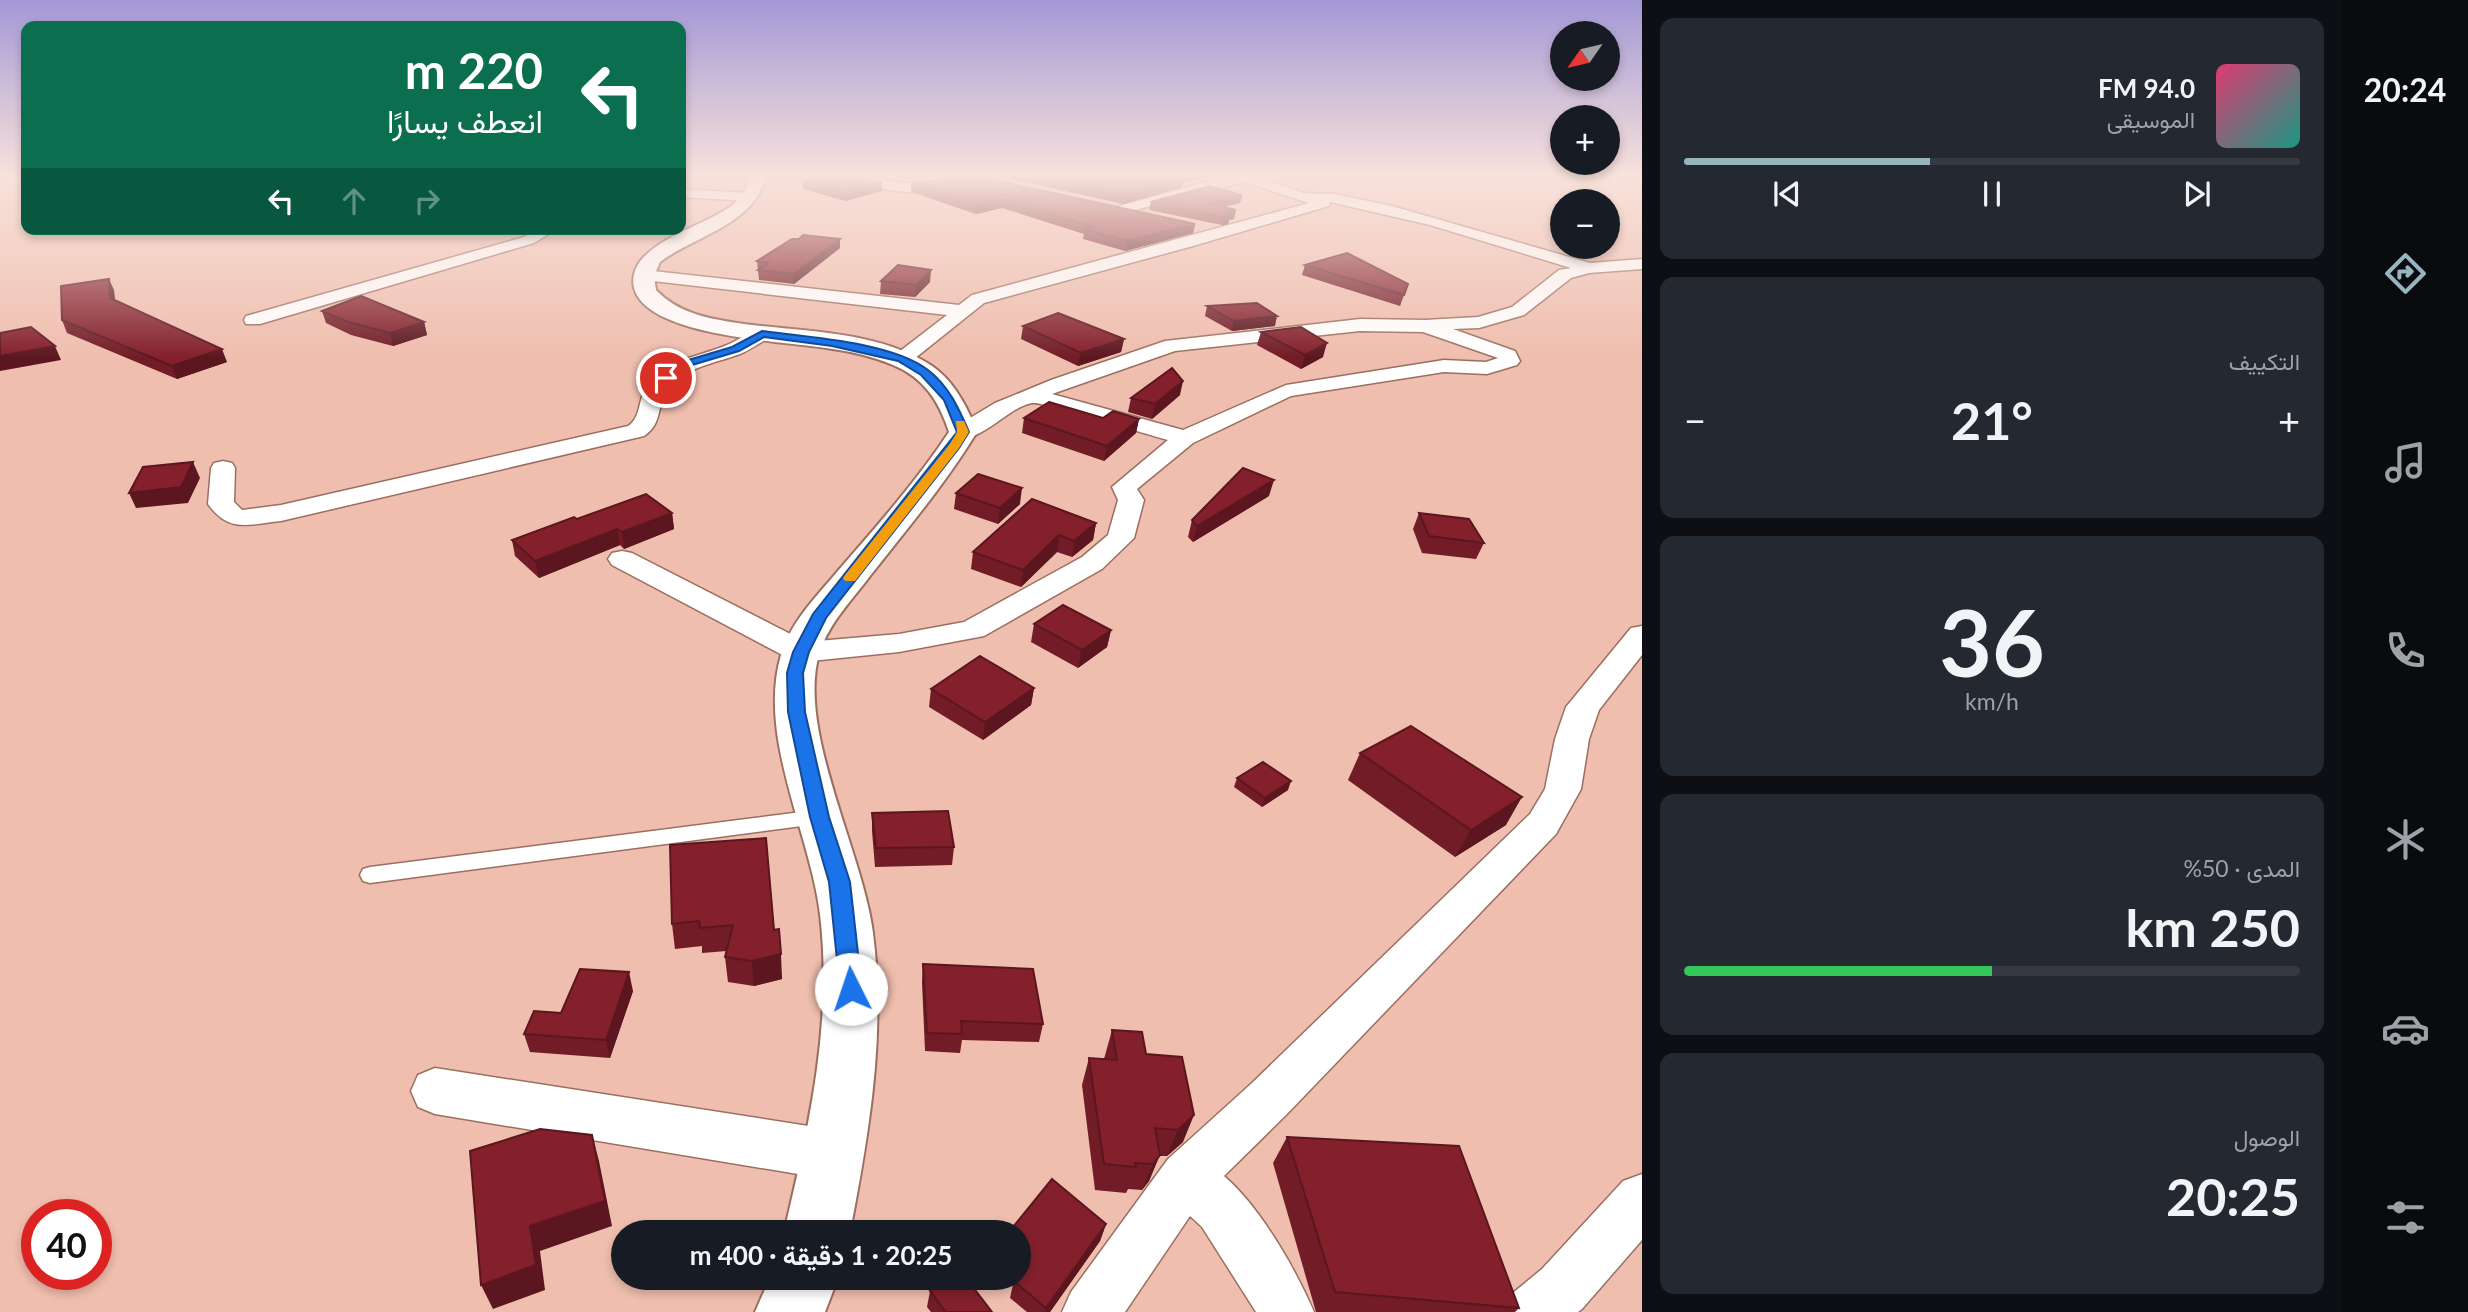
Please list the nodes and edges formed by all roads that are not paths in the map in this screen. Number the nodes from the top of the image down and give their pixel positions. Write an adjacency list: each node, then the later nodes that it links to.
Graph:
1 (538, 235): 9 (street)
2 (695, 235): 7 (street)
3 (1215, 235): 8 (street)
4 (1486, 235): 6 (street)
5 (1642, 264): 6 (street)
6 (1589, 268): 10 (street)
7 (644, 275): 8 (street); 11 (street)
8 (961, 311): 12 (street)
9 (253, 320)
10 (1425, 326): 13 (street); 15 (street)
11 (762, 334): 12 (street); 16 (street)
12 (902, 359): 14 (street)
13 (1035, 397): 14 (street); 15 (street)
14 (963, 432): 19 (street)
15 (1185, 438): 19 (street)
16 (223, 468)
17 (622, 559): 19 (street)
18 (1642, 635): 24 (street)
19 (801, 652): 20 (street)
20 (820, 817): 21 (lane); 23 (street)
21 (370, 875)
22 (435, 1091): 23 (street)
23 (834, 1155): 26 (street)
24 (1185, 1177): 29 (street); 30 (street)
25 (1642, 1200): 31 (street)
26 (820, 1220)
27 (799, 1290): 28 (street)
28 (790, 1312)
29 (1091, 1312)
30 (1285, 1312)
31 (1534, 1312)

